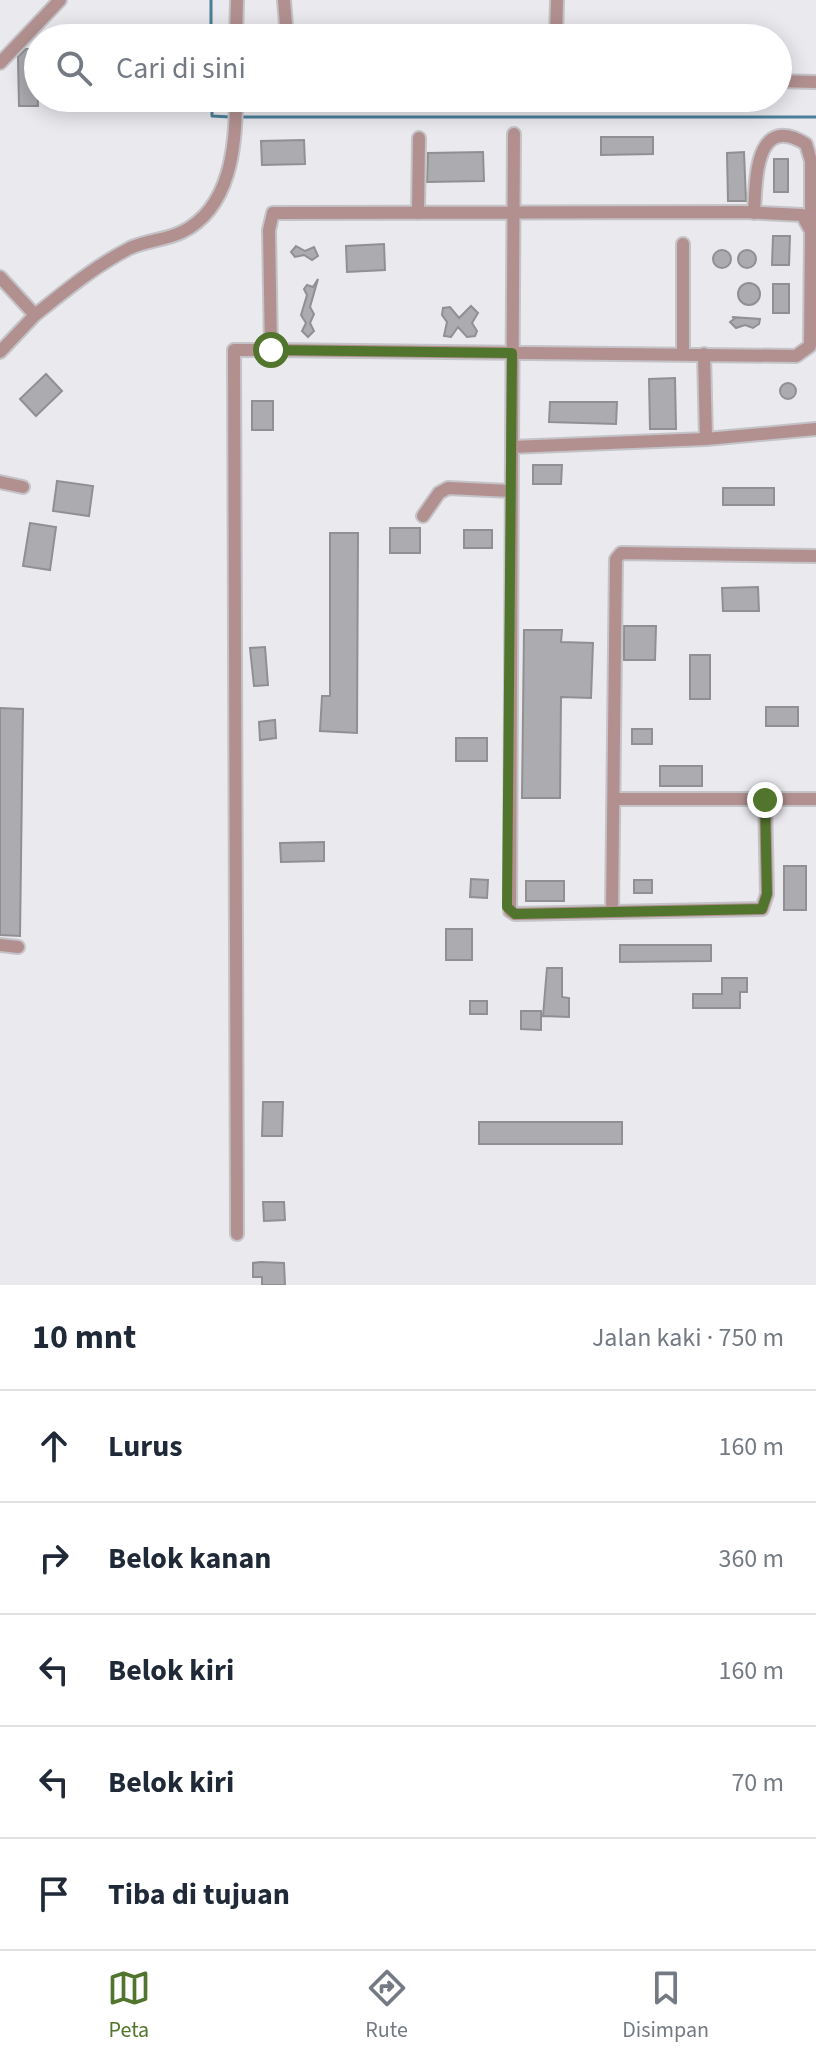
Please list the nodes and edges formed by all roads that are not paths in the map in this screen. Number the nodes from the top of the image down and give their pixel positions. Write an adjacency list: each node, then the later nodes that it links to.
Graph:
1 (60, 0): 5 (lane)
2 (237, 0): 6 (lane)
3 (284, 0): 7 (lane)
4 (557, 0): 8 (lane)
5 (37, 24)
6 (236, 24)
7 (286, 24)
8 (556, 24)
9 (24, 38): 10 (lane)
10 (0, 63)
11 (792, 81): 12 (lane)
12 (816, 82)
13 (236, 112): 23 (lane)
14 (514, 134): 18 (lane)
15 (419, 138): 16 (lane)
16 (418, 213): 18 (lane); 24 (lane)
17 (754, 213): 18 (lane); 19 (lane); 19 (lane)
18 (514, 214): 26 (lane)
19 (811, 231): 21 (lane)
20 (683, 244): 27 (lane)
21 (814, 254): 28 (lane)
22 (0, 277): 23 (lane)
23 (35, 315): 25 (lane)
24 (271, 350): 26 (lane); 43 (lane)
25 (0, 352)
26 (512, 353): 27 (lane); 31 (lane)
27 (683, 354): 28 (lane)
28 (704, 354): 30 (lane)
29 (816, 429): 30 (lane)
30 (706, 439): 31 (lane)
31 (512, 447): 34 (lane)
32 (0, 482): 33 (lane)
33 (23, 487)
34 (512, 491): 35 (lane); 40 (lane)
35 (423, 516)
36 (816, 556): 37 (lane)
37 (614, 799): 39 (lane); 40 (lane)
38 (816, 799): 39 (lane)
39 (765, 800): 40 (lane)
40 (612, 912)
41 (0, 945): 42 (lane)
42 (18, 947)
43 (237, 1234)

